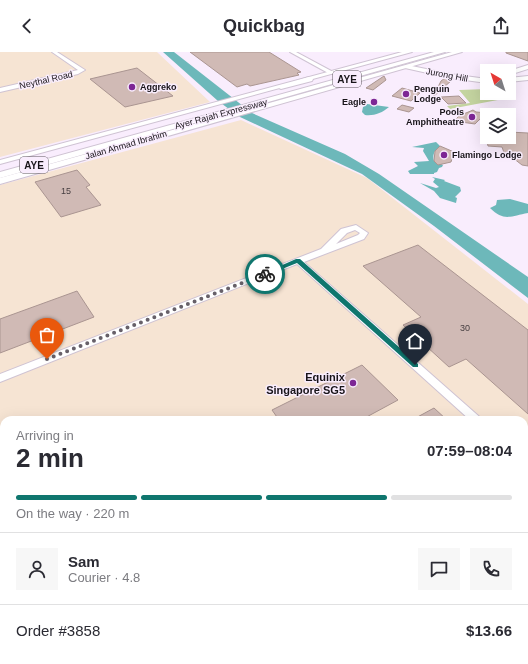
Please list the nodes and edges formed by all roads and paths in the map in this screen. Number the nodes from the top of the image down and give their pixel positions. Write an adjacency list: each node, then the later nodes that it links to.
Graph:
1 (54, 52): 20 (street, Neythal Road)
2 (292, 52): 12 (street)
3 (408, 52): 12 (main road, Jalan Ahmad Ibrahim)
4 (426, 52): 21 (highway, Ayer Rajah Expressway / AYE)
5 (442, 52): 22 (highway, Ayer Rajah Expressway / AYE)
6 (459, 52): 7 (main road, Jalan Ahmad Ibrahim)
7 (421, 63): 8 (main road, Jalan Ahmad Ibrahim); 10 (street)
8 (407, 66): 10 (street, Jurong Hill); 15 (main road, Jalan Ahmad Ibrahim)
9 (528, 66): 11 (street)
10 (426, 69): 13 (street, Jurong Hill)
11 (516, 70)
12 (332, 73): 17 (main road, Jalan Ahmad Ibrahim)
13 (446, 74): 14 (street); 19 (street, Jurong Hill)
14 (480, 76)
15 (371, 77): 22 (highway); 26 (main road, Jalan Ahmad Ibrahim)
16 (528, 78): 18 (street)
17 (309, 79): 21 (highway); 23 (main road, Jalan Ahmad Ibrahim)
18 (516, 79)
19 (480, 80)
20 (0, 90)
21 (239, 102): 24 (highway, Ayer Rajah Expressway / AYE)
22 (251, 105): 25 (highway, Ayer Rajah Expressway / AYE)
23 (0, 162)
24 (0, 167)
25 (0, 175)
26 (0, 181)
27 (325, 250): 28 (street)
28 (298, 261): 29 (street); 30 (street)
29 (0, 378)
30 (472, 416)

